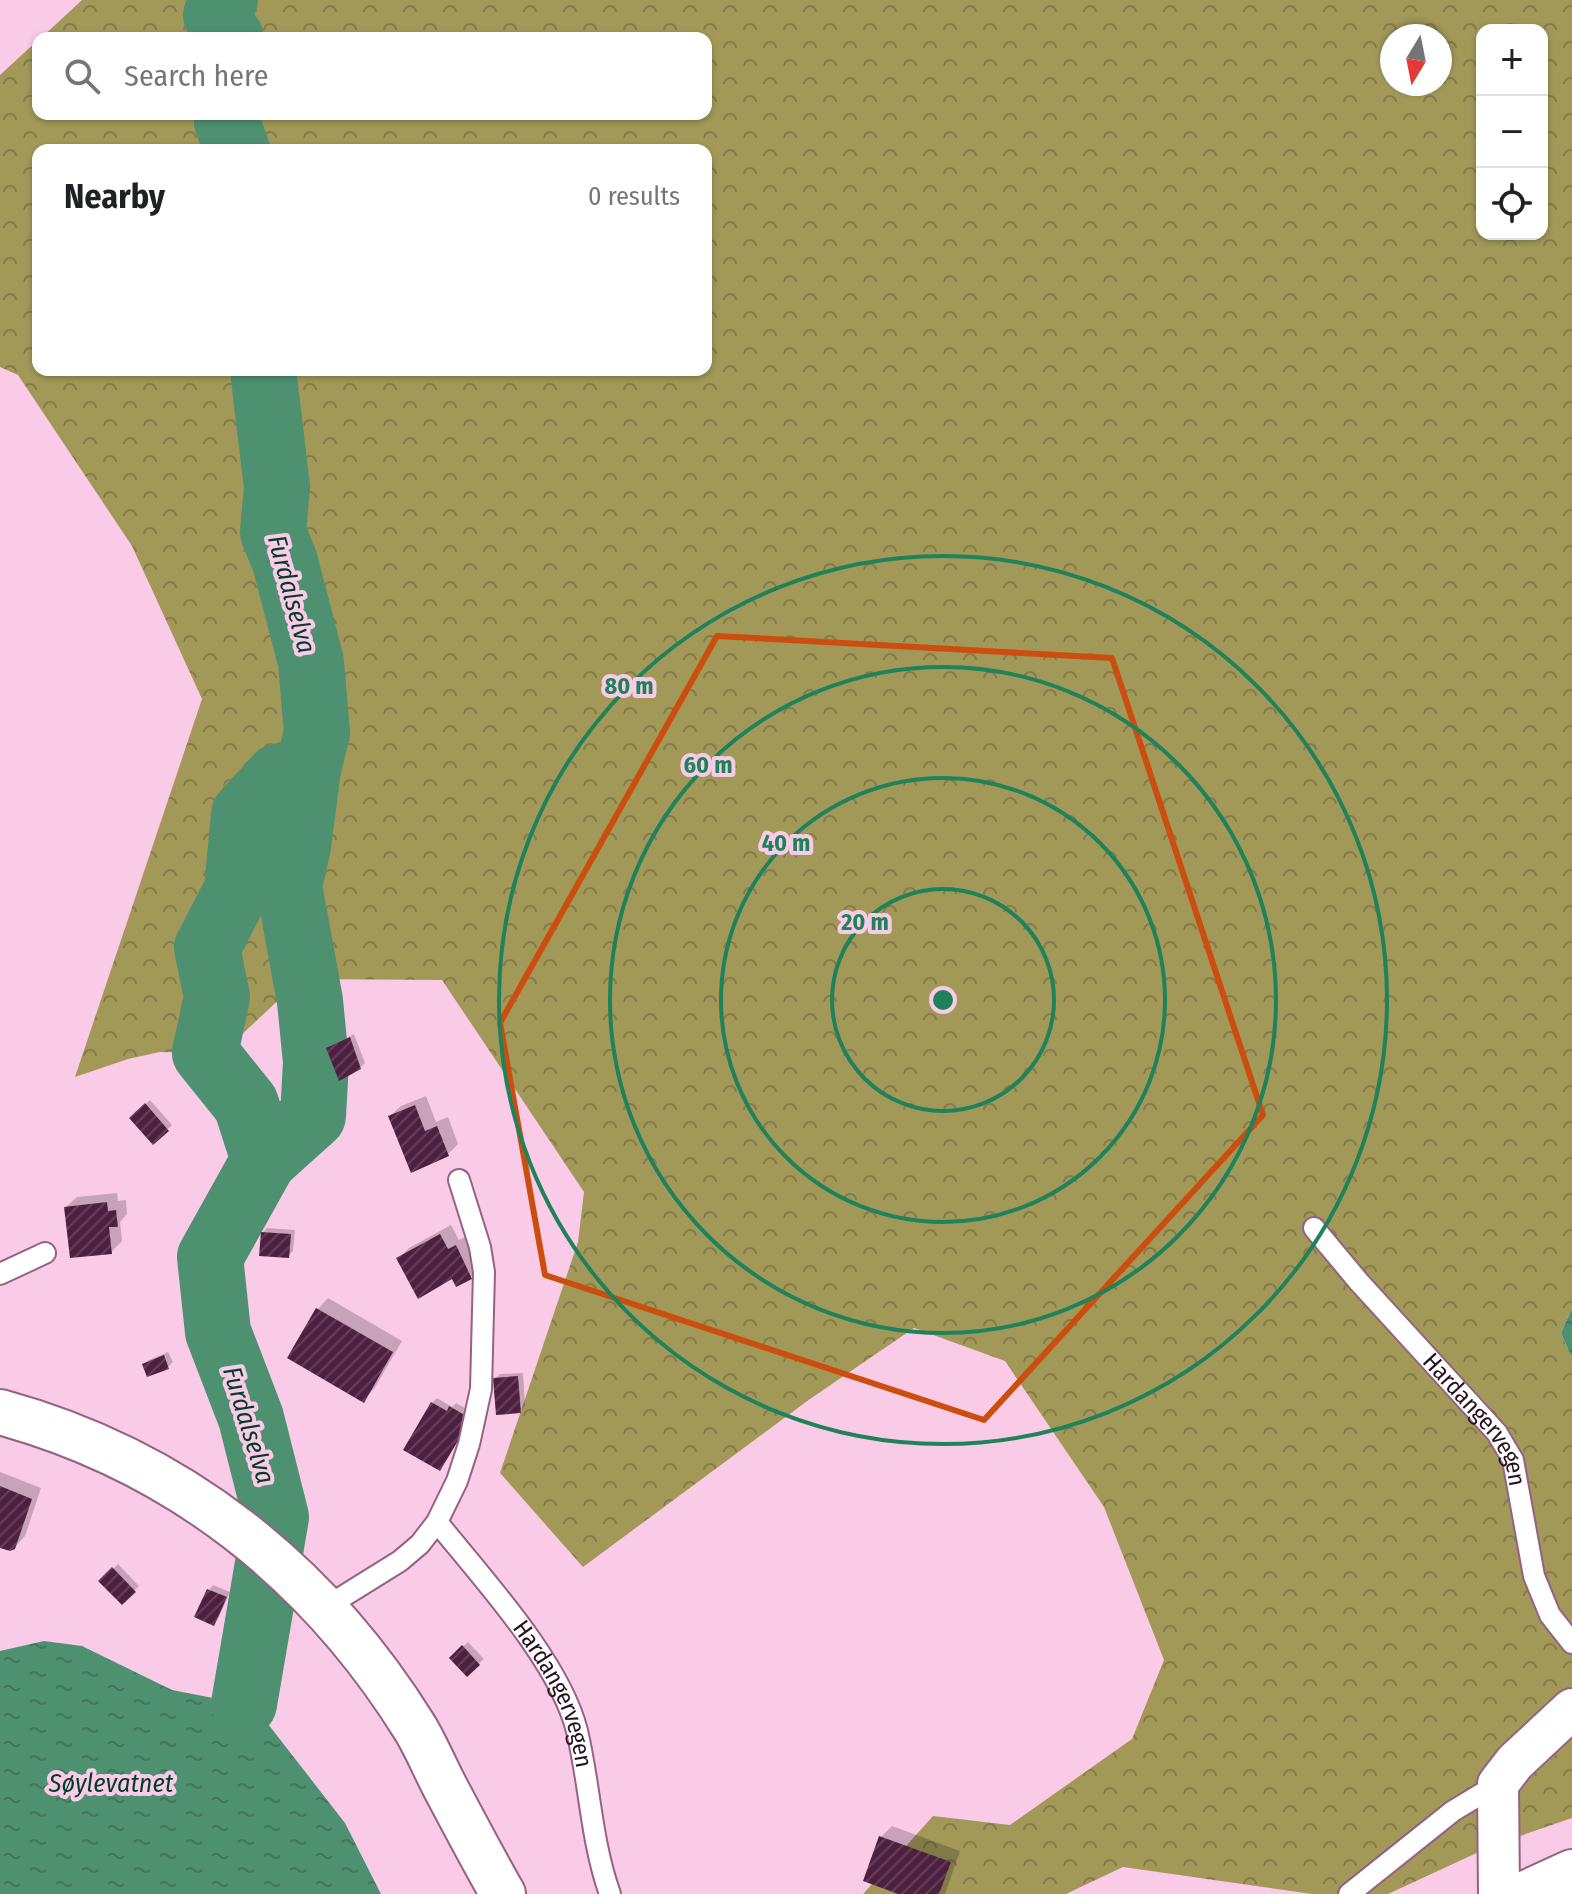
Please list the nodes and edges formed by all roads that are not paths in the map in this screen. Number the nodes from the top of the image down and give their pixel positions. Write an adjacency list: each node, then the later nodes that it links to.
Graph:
1 (459, 1180): 6 (lane)
2 (1314, 1228): 8 (lane, Hardangervegen)
3 (45, 1253): 4 (lane)
4 (0, 1274)
5 (0, 1412): 7 (main road)
6 (437, 1522): 7 (lane); 13 (lane, Hardangervegen)
7 (326, 1607): 12 (main road)
8 (1572, 1643)
9 (1572, 1709): 10 (street)
10 (1498, 1784): 14 (lane); 15 (street)
11 (1572, 1872): 16 (main road)
12 (503, 1894)
13 (610, 1894)
14 (1349, 1894)
15 (1499, 1894)
16 (1524, 1894)

